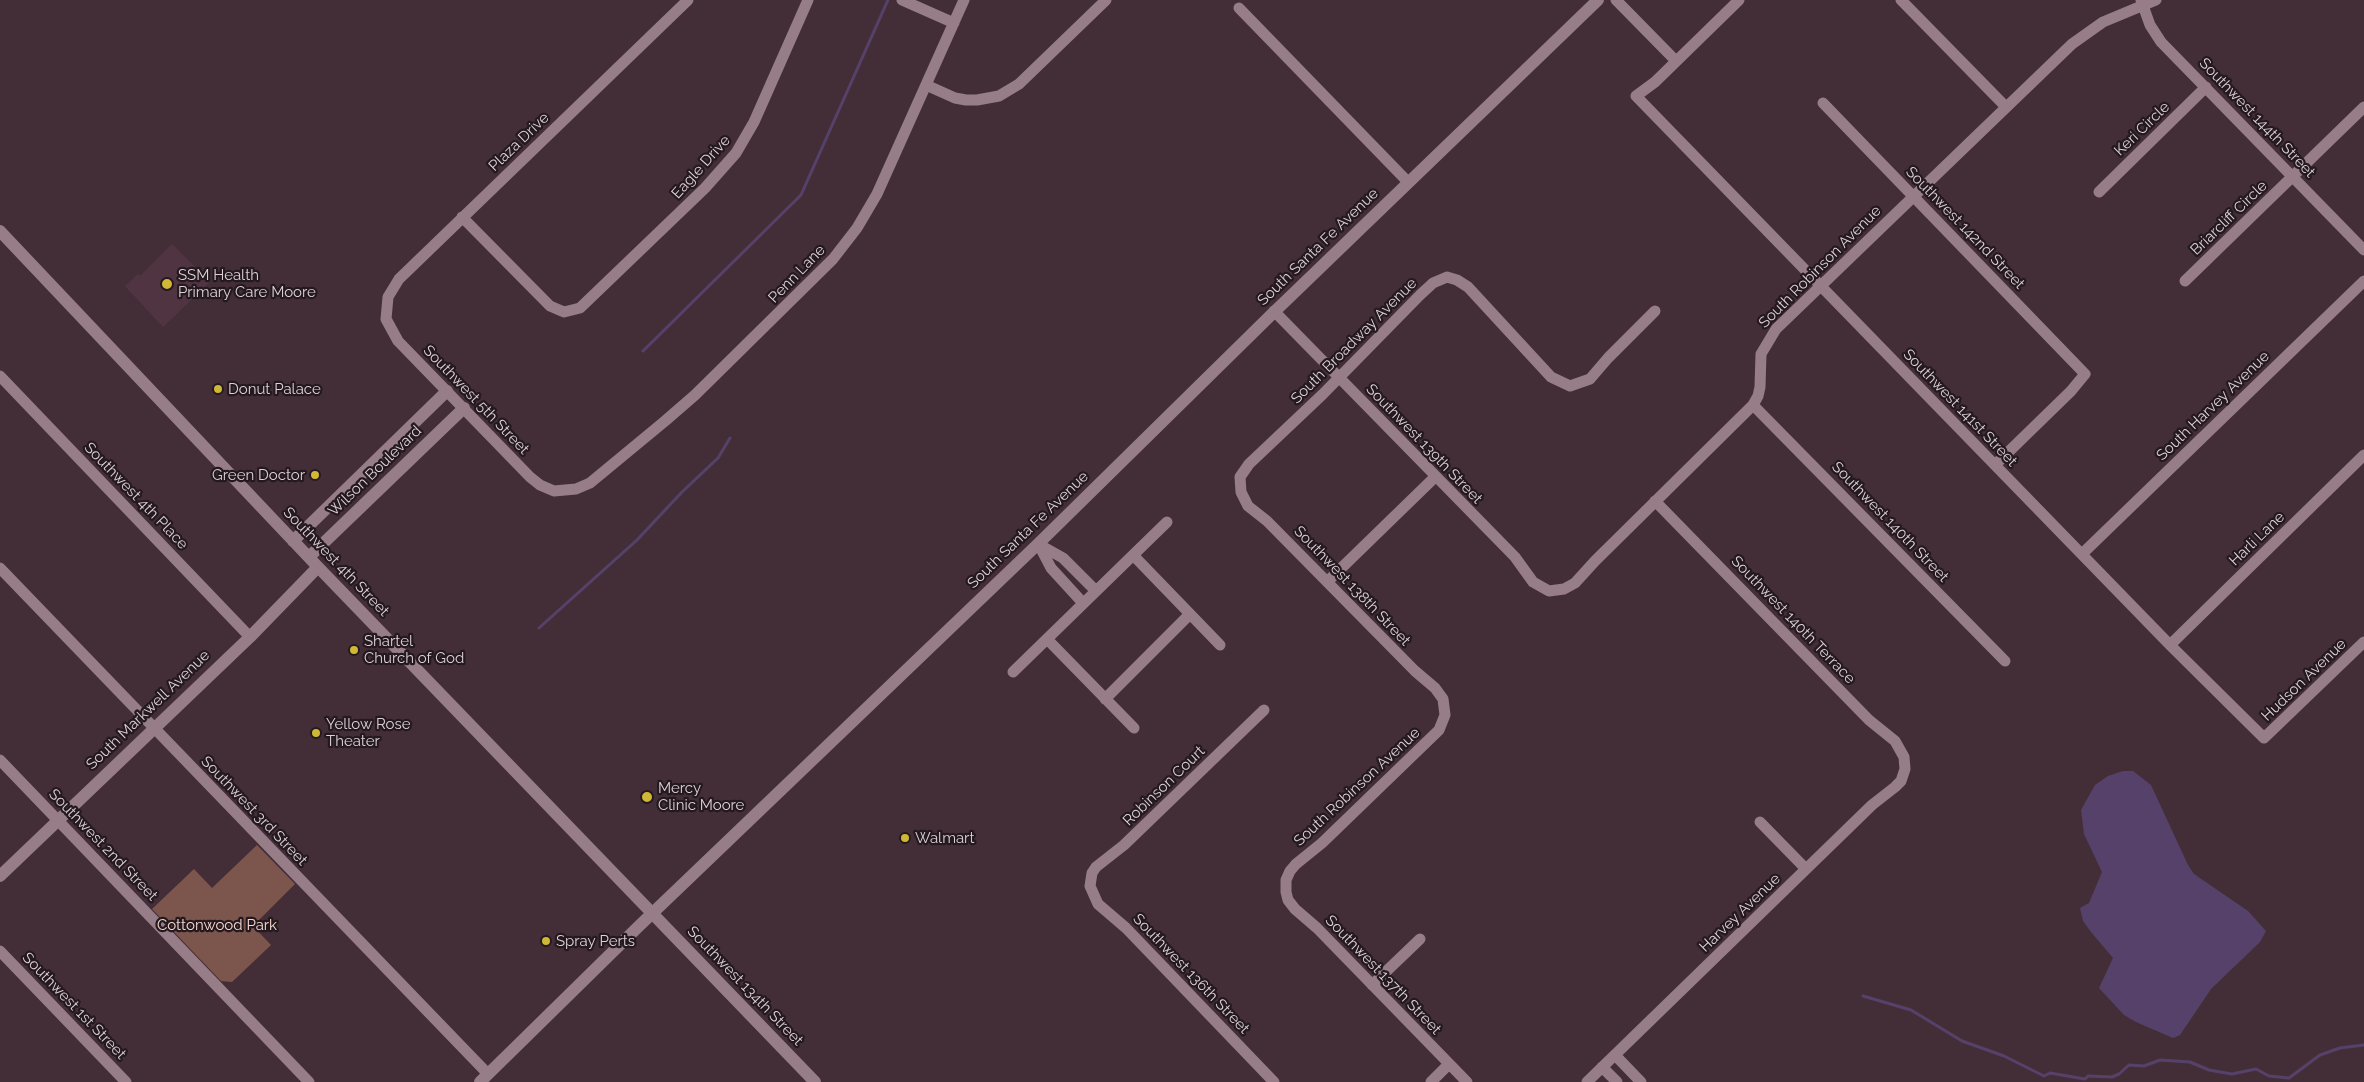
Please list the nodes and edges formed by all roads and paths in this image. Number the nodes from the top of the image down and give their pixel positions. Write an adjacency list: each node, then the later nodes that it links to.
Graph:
1 (688, 0): 24 (street, Plaza Drive)
2 (808, 0): 24 (street, Eagle Drive)
3 (902, 0): 13 (street)
4 (964, 0): 13 (street, Penn Lane)
5 (1106, 0): 15 (street)
6 (1598, 0): 21 (main road, South Santa Fe Avenue)
7 (1616, 0): 14 (street)
8 (1739, 0): 14 (street)
9 (1901, 0): 18 (street)
10 (2156, 0): 11 (street, South Robinson Avenue)
11 (2142, 3): 16 (street, Southwest 144th Street); 18 (street, South Robinson Avenue)
12 (1240, 8): 21 (street)
13 (954, 23): 15 (street, Penn Lane)
14 (1676, 61): 29 (street, Southwest 141st Street)
15 (926, 85): 42 (street, Penn Lane)
16 (2206, 87): 20 (street, Southwest 144th Street); 22 (street, Keri Circle)
17 (1823, 103): 23 (street, Southwest 142nd Street)
18 (2006, 107): 23 (street, South Robinson Avenue)
19 (2364, 107): 20 (street, Briarcliff Circle)
20 (2293, 176): 26 (street, Southwest 144th Street); 27 (street, Briarcliff Circle)
21 (1408, 182): 30 (main road, South Santa Fe Avenue)
22 (2099, 192)
23 (1914, 196): 29 (street, South Robinson Avenue); 39 (street, Southwest 142nd Street)
24 (462, 217): 32 (street, Plaza Drive)
25 (0, 231): 45 (main road, Southwest 4th Street)
26 (2364, 250)
27 (2185, 281)
28 (2364, 281): 47 (street, South Harvey Avenue)
29 (1821, 286): 36 (street, South Robinson Avenue); 39 (street, Southwest 141st Street)
30 (1274, 311): 34 (street, Southwest 139th Street); 46 (main road, South Santa Fe Avenue)
31 (1655, 311): 34 (street, South Broadway Avenue)
32 (386, 313): 35 (street, Southwest 5th Street)
33 (0, 376): 57 (street, Southwest 4th Place)
34 (1339, 377): 40 (street, Southwest 139th Street); 41 (street, South Broadway Avenue)
35 (447, 391): 37 (street, Southwest 5th Street); 45 (main road, Wilson Boulevard)
36 (1753, 405): 43 (street, South Robinson Avenue); 62 (street, Southwest 140th Street)
37 (464, 408): 42 (street, Southwest 5th Street); 49 (main road, Wilson Boulevard)
38 (2364, 455): 61 (street, Harli Lane)
39 (1995, 465): 47 (street, Southwest 141st Street)
40 (1435, 476): 52 (street); 54 (street, Southwest 139th Street)
41 (1240, 484): 52 (street, Southwest 138th Street)
42 (560, 492)
43 (1654, 501): 54 (street, South Robinson Avenue); 71 (street, Southwest 140th Terrace)
44 (1167, 522): 48 (street)
45 (293, 541): 49 (main road, Southwest 4th Street)
46 (1038, 544): 53 (street); 55 (street); 78 (main road, South Santa Fe Avenue)
47 (2082, 554): 61 (street, Southwest 141st Street)
48 (1133, 555): 53 (street); 56 (street)
49 (309, 557): 51 (main road, Southwest 4th Street)
50 (0, 568): 67 (street, Southwest 3rd Street)
51 (318, 568): 57 (main road, South Markwell Avenue); 78 (main road, Southwest 4th Street)
52 (1327, 582): 65 (street, Southwest 138th Street)
53 (1096, 591): 55 (street)
54 (1555, 591)
55 (1082, 603): 58 (street)
56 (1190, 614): 60 (street); 64 (street)
57 (250, 636): 67 (main road, South Markwell Avenue)
58 (1047, 638): 63 (street); 64 (street)
59 (2364, 642): 69 (street, Hudson Avenue)
60 (1220, 645)
61 (2170, 645): 69 (street, Southwest 141st Street)
62 (2005, 661)
63 (1013, 672)
64 (1105, 699): 68 (street)
65 (1445, 707): 77 (street, South Robinson Avenue)
66 (1264, 710): 76 (street, Robinson Court)
67 (153, 727): 72 (main road, South Markwell Avenue); 85 (street, Southwest 3rd Street)
68 (1134, 728)
69 (2264, 738)
70 (0, 760): 72 (street, Southwest 2nd Street)
71 (1905, 762): 74 (street, Harvey Avenue)
72 (58, 820): 75 (main road, South Markwell Avenue); 87 (street, Southwest 2nd Street)
73 (1760, 822): 74 (street)
74 (1806, 869): 82 (street, Harvey Avenue)
75 (0, 876)
76 (1090, 886): 89 (street, Southwest 136th Street)
77 (1286, 886): 81 (street, Southwest 137th Street)
78 (652, 913): 85 (main road, South Santa Fe Avenue); 88 (main road, Southwest 134th Street)
79 (1420, 939): 81 (street)
80 (0, 951): 86 (street, Southwest 1st Street)
81 (1372, 985): 83 (street, Southwest 137th Street)
82 (1615, 1055): 84 (street, Harvey Avenue); 94 (street)
83 (1449, 1064): 90 (street); 91 (street, Southwest 137th Street)
84 (1602, 1067): 92 (street, Harvey Avenue); 93 (street)
85 (484, 1078)
86 (126, 1082)
87 (309, 1082)
88 (815, 1082)
89 (1274, 1082)
90 (1431, 1082)
91 (1467, 1082)
92 (1586, 1082)
93 (1618, 1082)
94 (1641, 1082)

